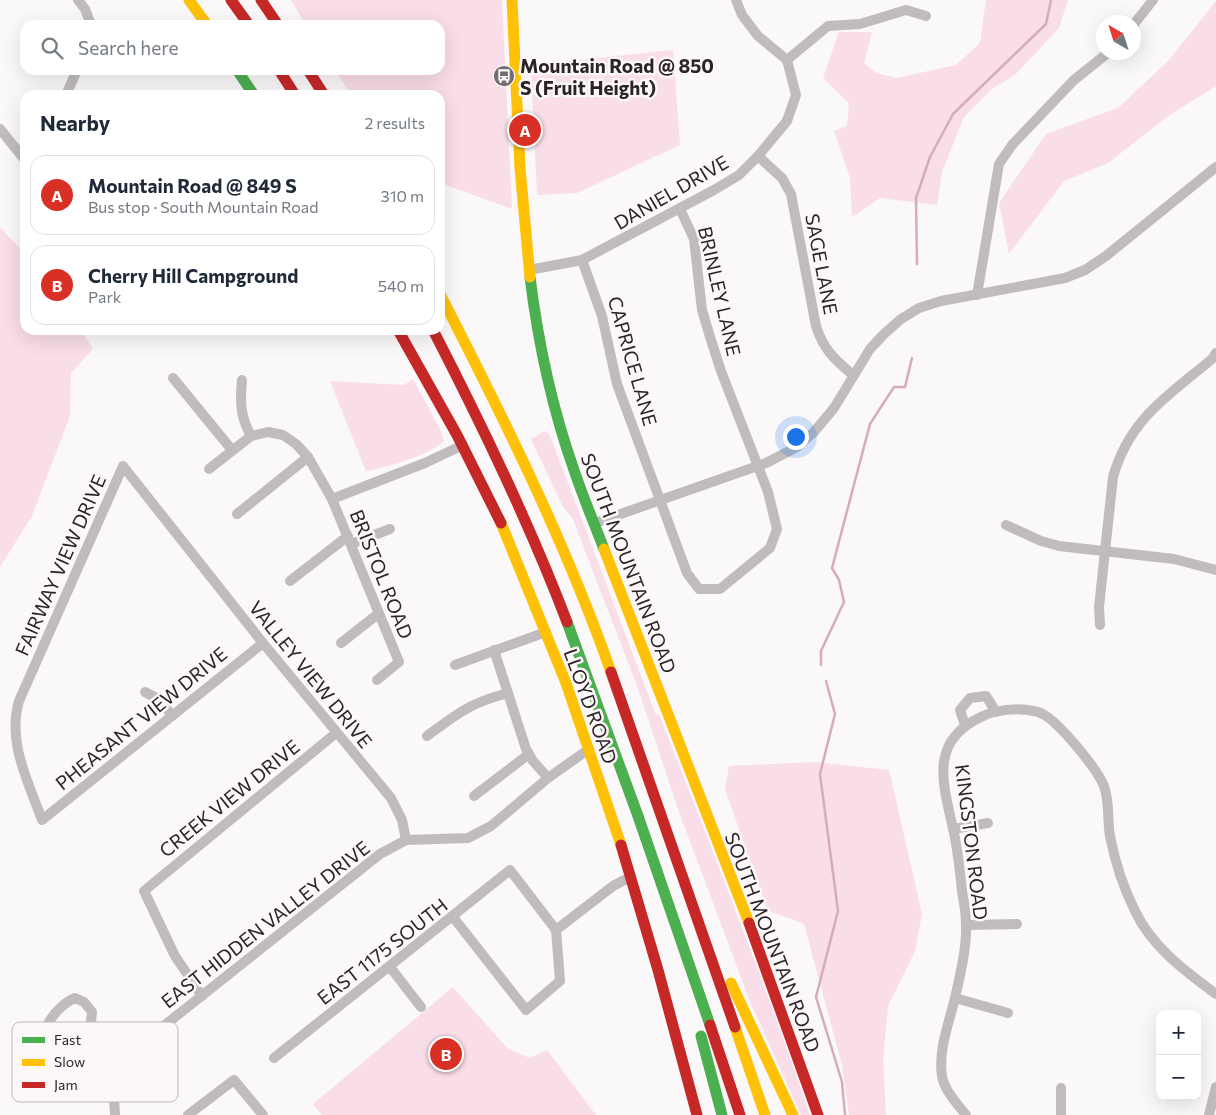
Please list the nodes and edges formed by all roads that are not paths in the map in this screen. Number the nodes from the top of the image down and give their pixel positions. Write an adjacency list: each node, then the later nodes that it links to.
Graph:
1 (78, 0): 10 (street)
2 (189, 0): 11 (main road)
3 (231, 0): 12 (main road)
4 (261, 0): 13 (main road)
5 (512, 0): 30 (main road, SOUTH MOUNTAIN ROAD)
6 (736, 0): 14 (street)
7 (1149, 1): 8 (street)
8 (1140, 15)
9 (926, 16): 14 (street)
10 (89, 20)
11 (203, 20)
12 (245, 20)
13 (275, 20)
14 (787, 60): 26 (street, DANIEL DRIVE)
15 (1099, 60): 31 (street)
16 (75, 75): 20 (street)
17 (240, 75): 21 (main road)
18 (282, 75): 22 (main road)
19 (311, 75): 23 (main road)
20 (68, 90)
21 (251, 90)
22 (292, 90)
23 (321, 90)
24 (0, 129): 25 (street)
25 (20, 152)
26 (758, 156): 28 (street, DANIEL DRIVE); 36 (street, SAGE LANE)
27 (1216, 166): 31 (street)
28 (680, 209): 29 (street, DANIEL DRIVE); 44 (street, BRINLEY LANE)
29 (582, 260): 30 (street, DANIEL DRIVE); 47 (street, CAPRICE LANE)
30 (529, 270): 49 (main road, SOUTH MOUNTAIN ROAD)
31 (977, 295): 36 (street)
32 (445, 304): 79 (main road)
33 (401, 335): 40 (main road, LLOYD ROAD)
34 (436, 335): 81 (main road)
35 (1216, 353): 53 (street)
36 (854, 375): 44 (street)
37 (173, 378): 41 (street)
38 (242, 380): 39 (street)
39 (251, 436): 41 (street); 42 (street, BRISTOL ROAD)
40 (462, 445): 46 (street, BRISTOL ROAD); 58 (main road, LLOYD ROAD)
41 (232, 450): 45 (street)
42 (308, 457): 46 (street, BRISTOL ROAD); 48 (street)
43 (123, 466): 59 (street, VALLEY VIEW DRIVE); 75 (street, FAIRWAY VIEW DRIVE)
44 (758, 466): 47 (street); 47 (street, BRINLEY LANE)
45 (209, 469)
46 (332, 499): 52 (street, BRISTOL ROAD)
47 (660, 500): 49 (street)
48 (237, 514)
49 (595, 523): 107 (main road, SOUTH MOUNTAIN ROAD)
50 (1006, 525): 53 (street)
51 (390, 529): 52 (street)
52 (349, 540): 55 (street); 56 (street, BRISTOL ROAD)
53 (1105, 552): 54 (street); 57 (street)
54 (1216, 570)
55 (290, 581)
56 (378, 614): 60 (street); 63 (street, BRISTOL ROAD)
57 (1100, 624)
58 (546, 632): 61 (street); 71 (main road, LLOYD ROAD)
59 (263, 643): 67 (street, PHEASANT VIEW DRIVE); 69 (street, VALLEY VIEW DRIVE)
60 (341, 643)
61 (494, 650): 62 (street); 65 (street)
62 (455, 665)
63 (376, 680)
64 (145, 692): 67 (street)
65 (508, 693): 70 (street); 72 (street)
66 (996, 712): 68 (street, KINGSTON ROAD); 68 (street); 87 (street, KINGSTON ROAD)
67 (172, 716): 75 (street, PHEASANT VIEW DRIVE)
68 (965, 725): 77 (street, KINGSTON ROAD)
69 (336, 733): 78 (street, VALLEY VIEW DRIVE); 88 (street, CREEK VIEW DRIVE)
70 (427, 736)
71 (589, 749): 73 (street); 80 (main road, LLOYD ROAD)
72 (529, 754): 73 (street); 74 (street)
73 (548, 778): 78 (street)
74 (474, 796)
75 (42, 820)
76 (988, 823): 77 (street)
77 (953, 829): 84 (street, KINGSTON ROAD)
78 (406, 840): 88 (street, EAST HIDDEN VALLEY DRIVE)
79 (674, 845): 105 (main road); 106 (main road)
80 (630, 877): 85 (street); 102 (main road, LLOYD ROAD)
81 (659, 878): 103 (main road); 104 (main road)
82 (453, 917): 85 (street, EAST 1175 SOUTH); 85 (street); 86 (street, EAST 1175 SOUTH)
83 (1017, 924): 84 (street)
84 (966, 925): 89 (street, KINGSTON ROAD)
85 (556, 930)
86 (390, 967): 90 (street); 95 (street, EAST 1175 SOUTH)
87 (1216, 994)
88 (202, 996): 94 (street, EAST HIDDEN VALLEY DRIVE)
89 (955, 998): 91 (street); 108 (street, KINGSTON ROAD)
90 (421, 1007)
91 (1008, 1013)
92 (50, 1022): 93 (street)
93 (91, 1022)
94 (169, 1022)
95 (274, 1058)
96 (1061, 1088): 109 (street)
97 (1216, 1088): 110 (street)
98 (114, 1102): 99 (street, EAST HIDDEN VALLEY DRIVE)
99 (115, 1115)
100 (188, 1115): 101 (street)
101 (263, 1115)
102 (697, 1115)
103 (722, 1115)
104 (740, 1115)
105 (765, 1115)
106 (794, 1115)
107 (818, 1115)
108 (966, 1115)
109 (1061, 1115)
110 (1209, 1115)

